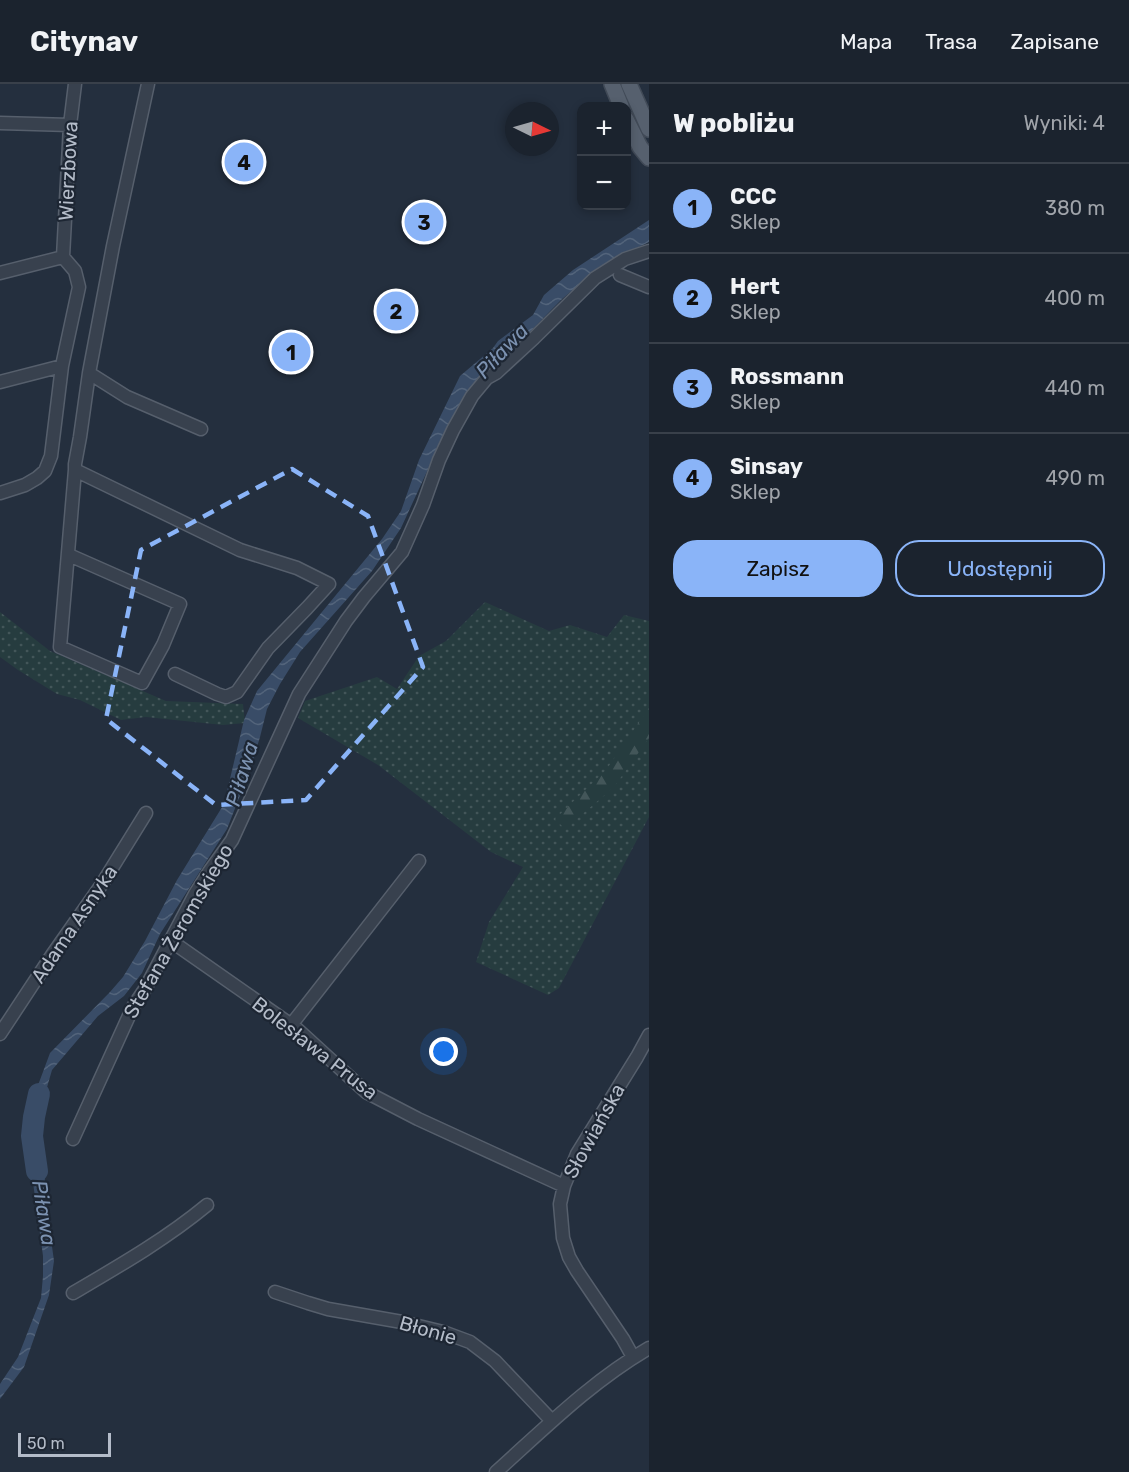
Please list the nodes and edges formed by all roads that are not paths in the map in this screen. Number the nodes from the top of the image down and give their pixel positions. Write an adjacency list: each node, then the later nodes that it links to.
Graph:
1 (75, 84): 7 (street, Wierzbowa)
2 (148, 84): 17 (street)
3 (612, 84): 5 (main road)
4 (629, 84): 9 (main road)
5 (619, 102)
6 (0, 123): 7 (street)
7 (70, 125): 12 (street, Wierzbowa)
8 (631, 128): 10 (main road)
9 (649, 129)
10 (649, 158)
11 (649, 251): 26 (street, Stefana Żeromskiego)
12 (63, 257): 13 (street); 16 (street)
13 (0, 273)
14 (620, 274): 15 (street)
15 (649, 287)
16 (62, 366): 18 (street); 21 (street)
17 (89, 373): 19 (street); 20 (street)
18 (0, 382)
19 (201, 429)
20 (75, 470): 22 (street); 23 (street)
21 (0, 493)
22 (69, 555): 22 (street)
23 (175, 674)
24 (146, 813): 28 (street, Adama Asnyka)
25 (418, 861): 27 (street)
26 (171, 941): 27 (street, Bolesława Prusa); 30 (street, Stefana Żeromskiego)
27 (291, 1025): 31 (street, Bolesława Prusa)
28 (0, 1034)
29 (649, 1035): 31 (street, Słowiańska)
30 (73, 1139)
31 (564, 1186): 36 (street, Słowiańska)
32 (207, 1205): 34 (street)
33 (275, 1292): 37 (street, Błonie)
34 (73, 1293)
35 (649, 1348): 36 (street)
36 (633, 1357): 37 (street)
37 (552, 1420): 38 (street)
38 (496, 1472)

